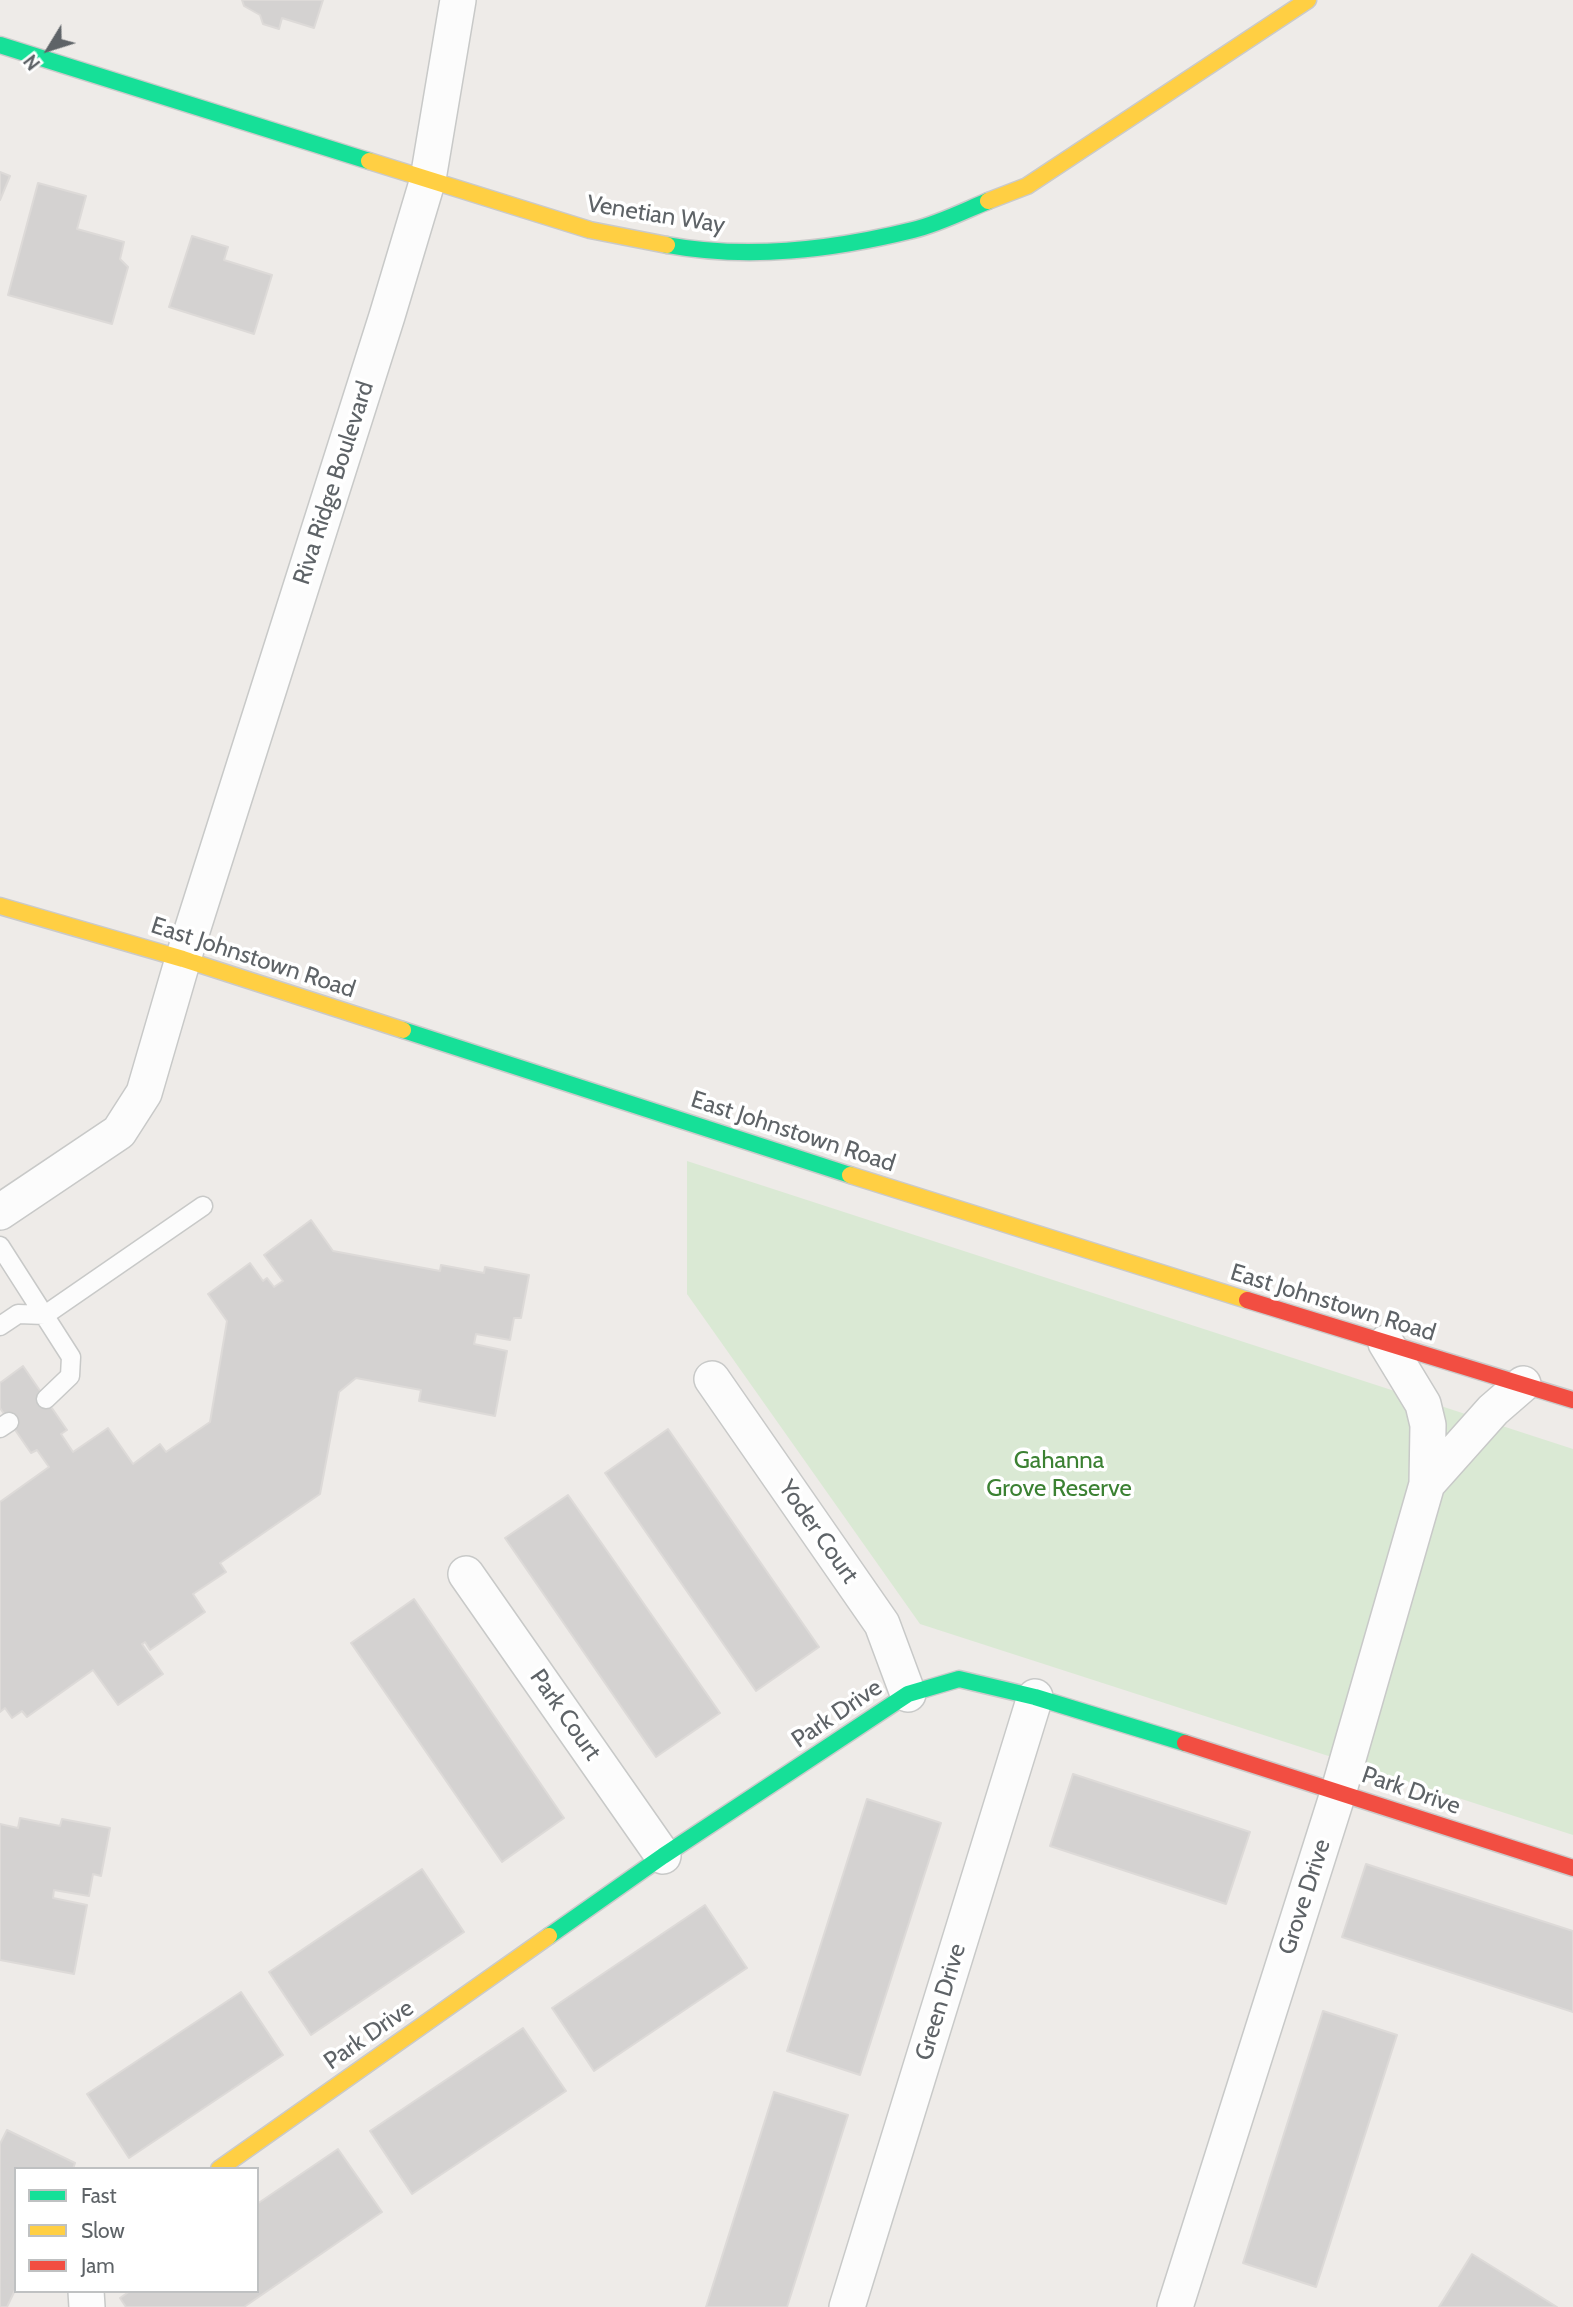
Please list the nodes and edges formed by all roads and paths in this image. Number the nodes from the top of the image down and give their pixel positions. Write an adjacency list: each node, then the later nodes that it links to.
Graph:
1 (458, 0): 4 (street, Riva Ridge Boulevard)
2 (1308, 0): 4 (main road, Venetian Way)
3 (0, 45): 4 (main road, Venetian Way)
4 (428, 178): 6 (street, Riva Ridge Boulevard)
5 (0, 906): 6 (main road, East Johnstown Road)
6 (183, 959): 8 (street, Riva Ridge Boulevard); 12 (main road, East Johnstown Road)
7 (203, 1206): 10 (lane)
8 (0, 1212)
9 (0, 1246): 10 (lane)
10 (45, 1315): 11 (lane); 15 (lane)
11 (0, 1326)
12 (1386, 1343): 14 (main road, East Johnstown Road); 17 (street, Grove Drive)
13 (712, 1379): 19 (street, Yoder Court)
14 (1523, 1384): 16 (main road, East Johnstown Road); 17 (street, Grove Drive)
15 (46, 1399)
16 (1573, 1399)
17 (1427, 1484): 21 (street, Grove Drive)
18 (466, 1574): 22 (street, Park Court)
19 (908, 1694): 20 (main road, Park Drive); 22 (main road, Park Drive)
20 (1035, 1697): 21 (main road, Park Drive); 26 (street, Green Drive)
21 (1339, 1790): 23 (main road, Park Drive); 25 (street, Grove Drive)
22 (663, 1856): 24 (main road, Park Drive)
23 (1573, 1868)
24 (222, 2167)
25 (1182, 2305)
26 (847, 2307)

